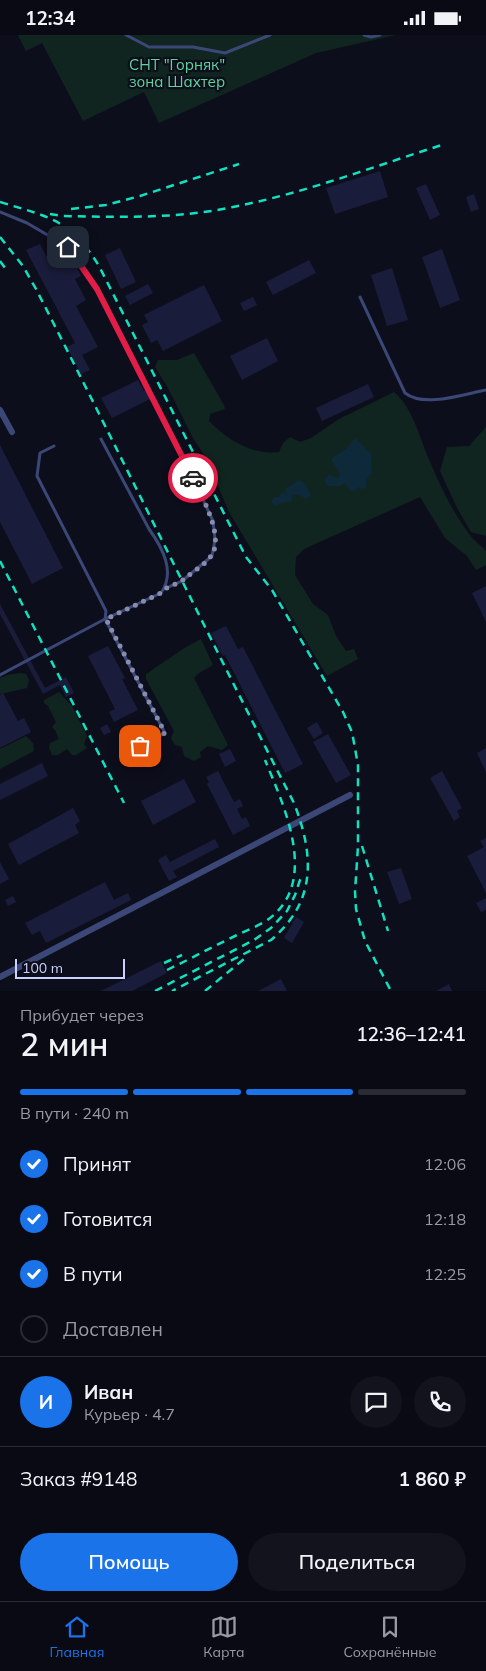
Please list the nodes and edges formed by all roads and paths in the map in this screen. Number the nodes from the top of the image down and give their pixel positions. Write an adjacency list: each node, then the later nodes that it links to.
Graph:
1 (126, 35): 2 (lane)
2 (270, 35)
3 (364, 35): 4 (lane)
4 (380, 35)
5 (0, 212): 12 (lane)
6 (360, 297): 7 (lane)
7 (486, 390)
8 (0, 410): 9 (street)
9 (12, 432)
10 (101, 439): 12 (lane)
11 (54, 446): 13 (lane)
12 (164, 589): 13 (lane)
13 (106, 619): 14 (lane); 15 (lane)
14 (0, 675)
15 (140, 746)
16 (350, 795): 17 (street)
17 (0, 977)

